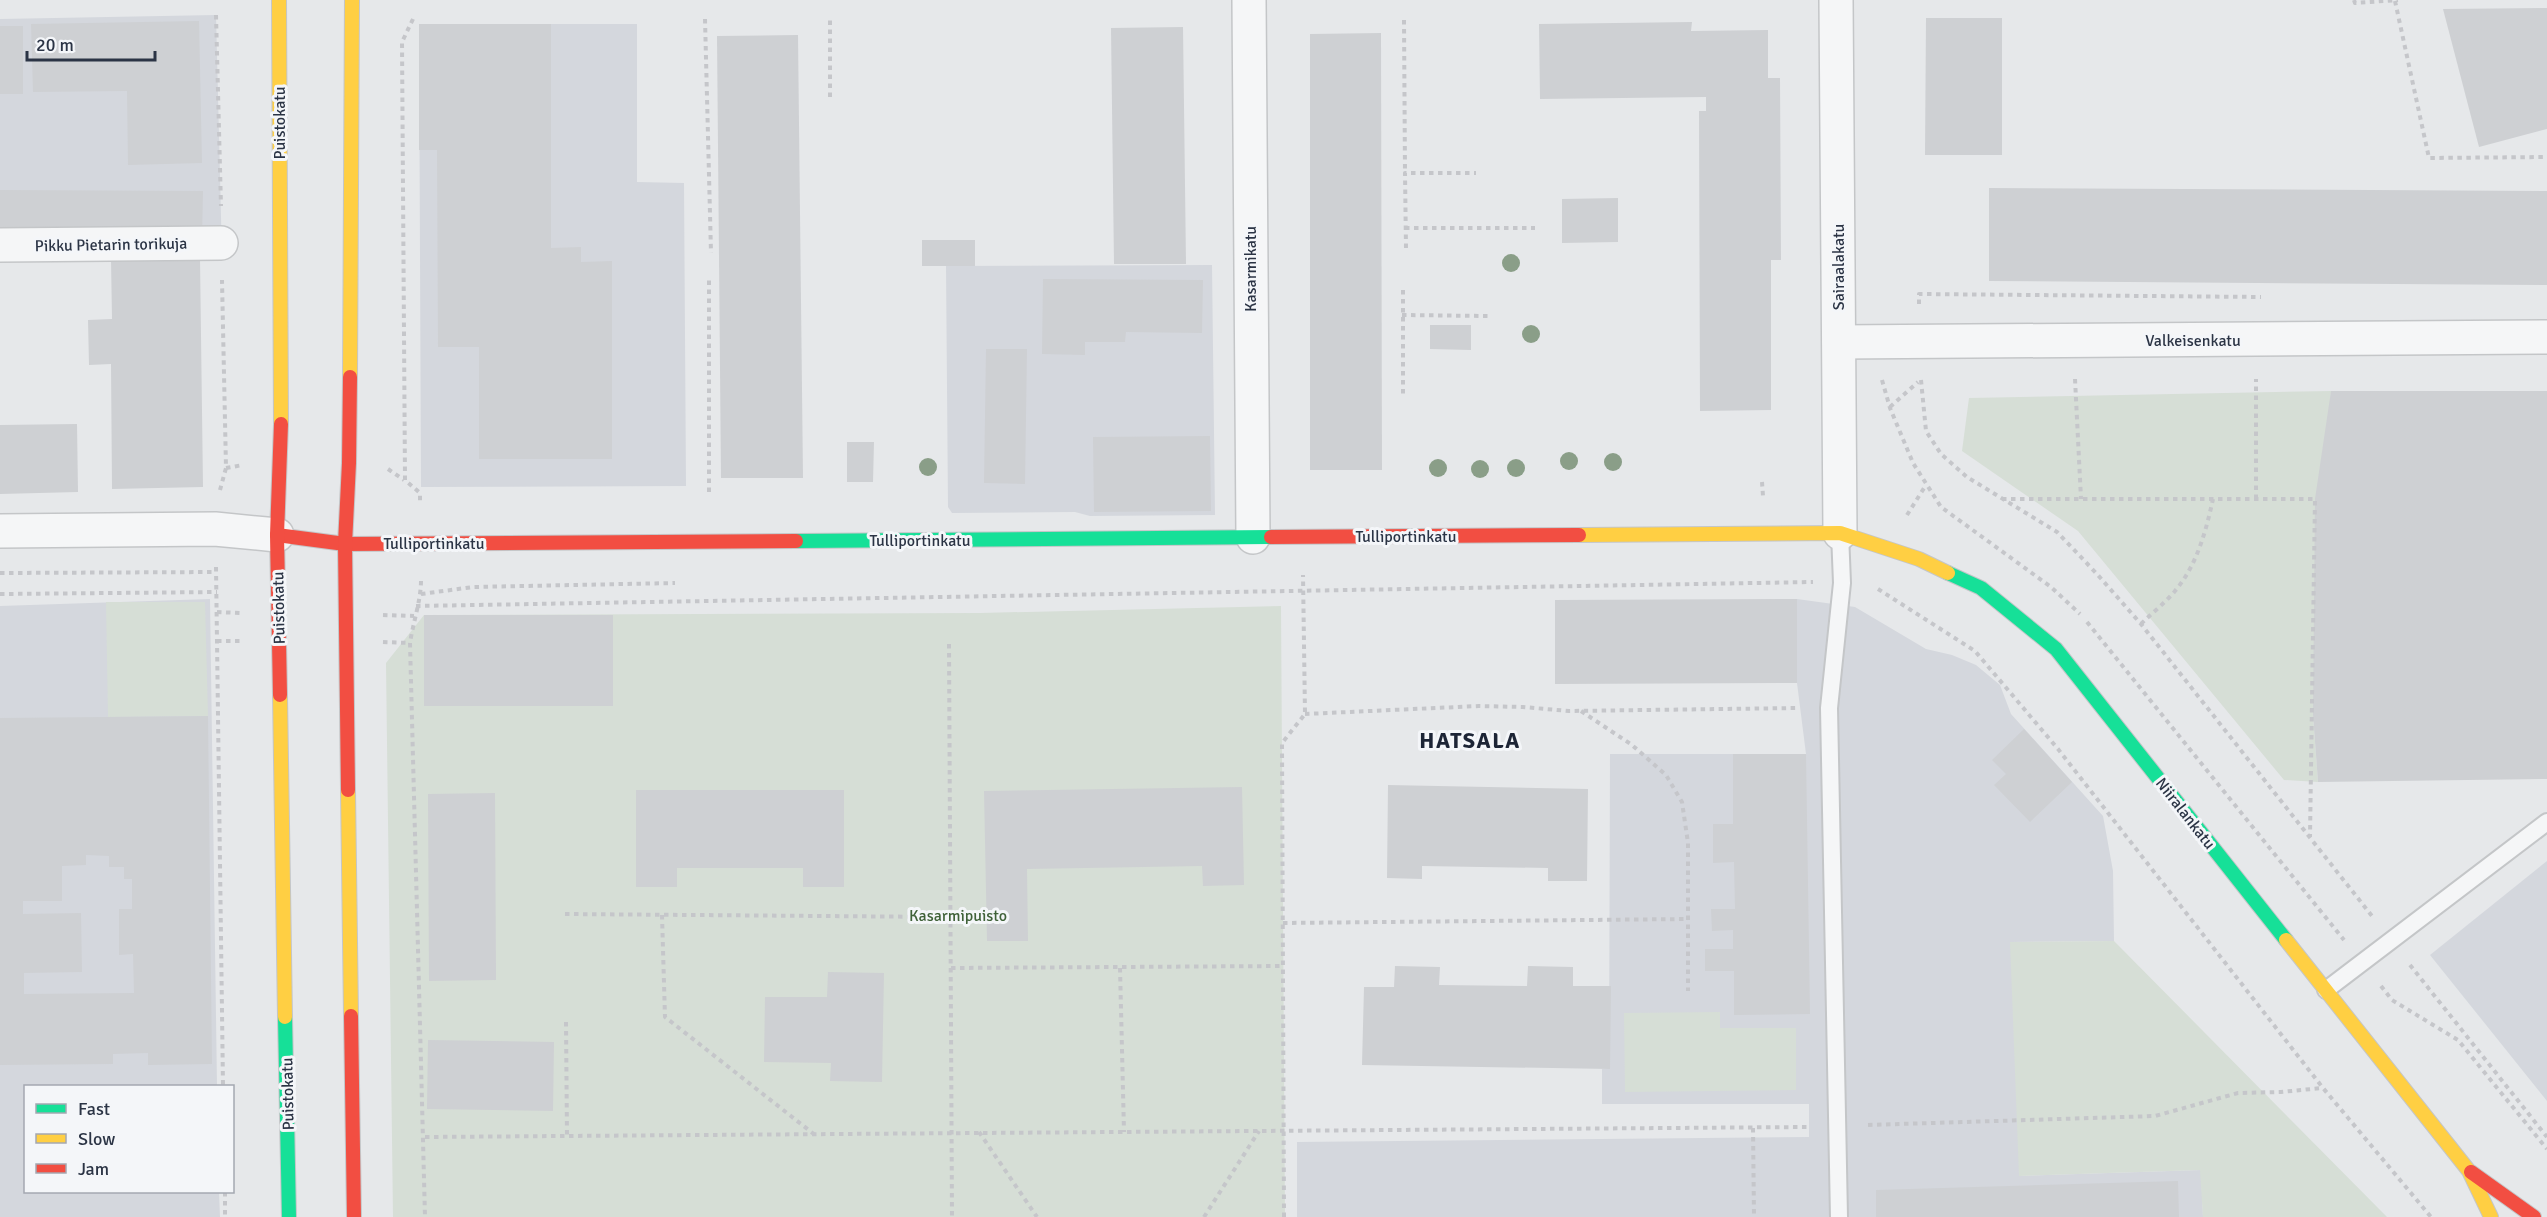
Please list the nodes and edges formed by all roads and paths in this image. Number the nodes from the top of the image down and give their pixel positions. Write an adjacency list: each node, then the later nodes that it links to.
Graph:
1 (279, 0): 44 (main road, Puistokatu)
2 (352, 0): 47 (main road)
3 (1249, 0): 45 (street, Kasarmikatu)
4 (1836, 0): 28 (street, Sairaalakatu)
5 (2354, 0): 6 (path)
6 (2396, 0): 13 (path)
7 (216, 15): 18 (path)
8 (413, 19): 46 (path)
9 (705, 19): 21 (path)
10 (830, 20): 12 (path)
11 (1404, 20): 15 (path)
12 (830, 97)
13 (2547, 157)
14 (1476, 173): 15 (path)
15 (1405, 174): 16 (path)
16 (1405, 228): 17 (path); 20 (path)
17 (1535, 228)
18 (222, 243): 19 (street, Pikku Pietarin torikuja); 41 (path)
19 (0, 245)
20 (1406, 248)
21 (711, 253)
22 (709, 277): 35 (path)
23 (1402, 290): 25 (path)
24 (2263, 297): 30 (path)
25 (1402, 315): 26 (path); 33 (path)
26 (1488, 316)
27 (2547, 337): 30 (street, Valkeisenkatu)
28 (1839, 342): 29 (street, Valkeisenkatu); 43 (street, Sairaalakatu)
29 (1872, 342): 30 (street, Valkeisenkatu); 34 (path)
30 (1916, 342): 36 (path)
31 (2075, 378): 37 (path)
32 (2256, 378): 39 (path)
33 (1403, 397)
34 (1926, 485): 40 (path); 68 (path)
35 (709, 492)
36 (2002, 499): 37 (path); 55 (path)
37 (2081, 499): 38 (path)
38 (2213, 499): 39 (path); 55 (path)
39 (2256, 499): 61 (path)
40 (1900, 525)
41 (215, 529): 42 (street, Tulliportinkatu); 44 (street, Tulliportinkatu); 48 (path)
42 (0, 531)
43 (1840, 533): 45 (main road, Tulliportinkatu); 50 (lane); 72 (main road, Niiralankatu)
44 (277, 535): 47 (main road, Tulliportinkatu); 92 (main road, Puistokatu)
45 (1253, 537): 46 (main road, Tulliportinkatu)
46 (420, 543): 47 (main road, Tulliportinkatu); 54 (path)
47 (345, 544): 93 (main road)
48 (216, 572): 49 (path); 52 (path)
49 (0, 573)
50 (1842, 583): 51 (path); 57 (lane); 76 (path)
51 (1302, 590): 54 (path); 59 (path)
52 (217, 592): 53 (path); 75 (path)
53 (0, 594)
54 (416, 606): 86 (path)
55 (2141, 624): 61 (path)
56 (949, 644): 64 (path)
57 (1829, 708): 58 (path); 77 (lane)
58 (1581, 711): 59 (path); 65 (path)
59 (1305, 714): 66 (path)
60 (2547, 822): 67 (lane)
61 (2310, 837): 67 (path)
62 (565, 914): 63 (path)
63 (662, 915): 64 (path); 84 (path)
64 (951, 917): 70 (path)
65 (1688, 919): 66 (path); 73 (path)
66 (1282, 923): 69 (path)
67 (2391, 941): 68 (lane); 87 (path)
68 (2362, 963): 72 (lane); 88 (path)
69 (1283, 966): 71 (path); 79 (path)
70 (950, 968): 71 (path); 83 (path)
71 (1120, 968): 82 (path)
72 (2326, 990): 89 (main road, Niiralankatu)
73 (1688, 991)
74 (566, 1022): 85 (path)
75 (223, 1085)
76 (2323, 1088): 77 (path); 101 (path)
77 (1837, 1126): 78 (path); 100 (lane)
78 (1753, 1128): 79 (path); 99 (path)
79 (1284, 1130): 80 (path); 98 (path)
80 (1259, 1131): 82 (path); 97 (path)
81 (979, 1132): 82 (path); 83 (path); 96 (path)
82 (1124, 1132)
83 (952, 1133): 84 (path); 95 (path)
84 (815, 1135): 85 (path)
85 (567, 1136): 86 (path)
86 (425, 1137): 94 (path)
87 (2547, 1137)
88 (2547, 1149)
89 (2469, 1171): 102 (main road, Niiralankatu); 103 (main road, Niiralankatu)
90 (225, 1193): 91 (path)
91 (225, 1217)
92 (289, 1217)
93 (354, 1217)
94 (425, 1217)
95 (952, 1217)
96 (1037, 1217)
97 (1204, 1217)
98 (1284, 1217)
99 (1754, 1217)
100 (1839, 1217)
101 (2431, 1217)
102 (2491, 1217)
103 (2534, 1217)

